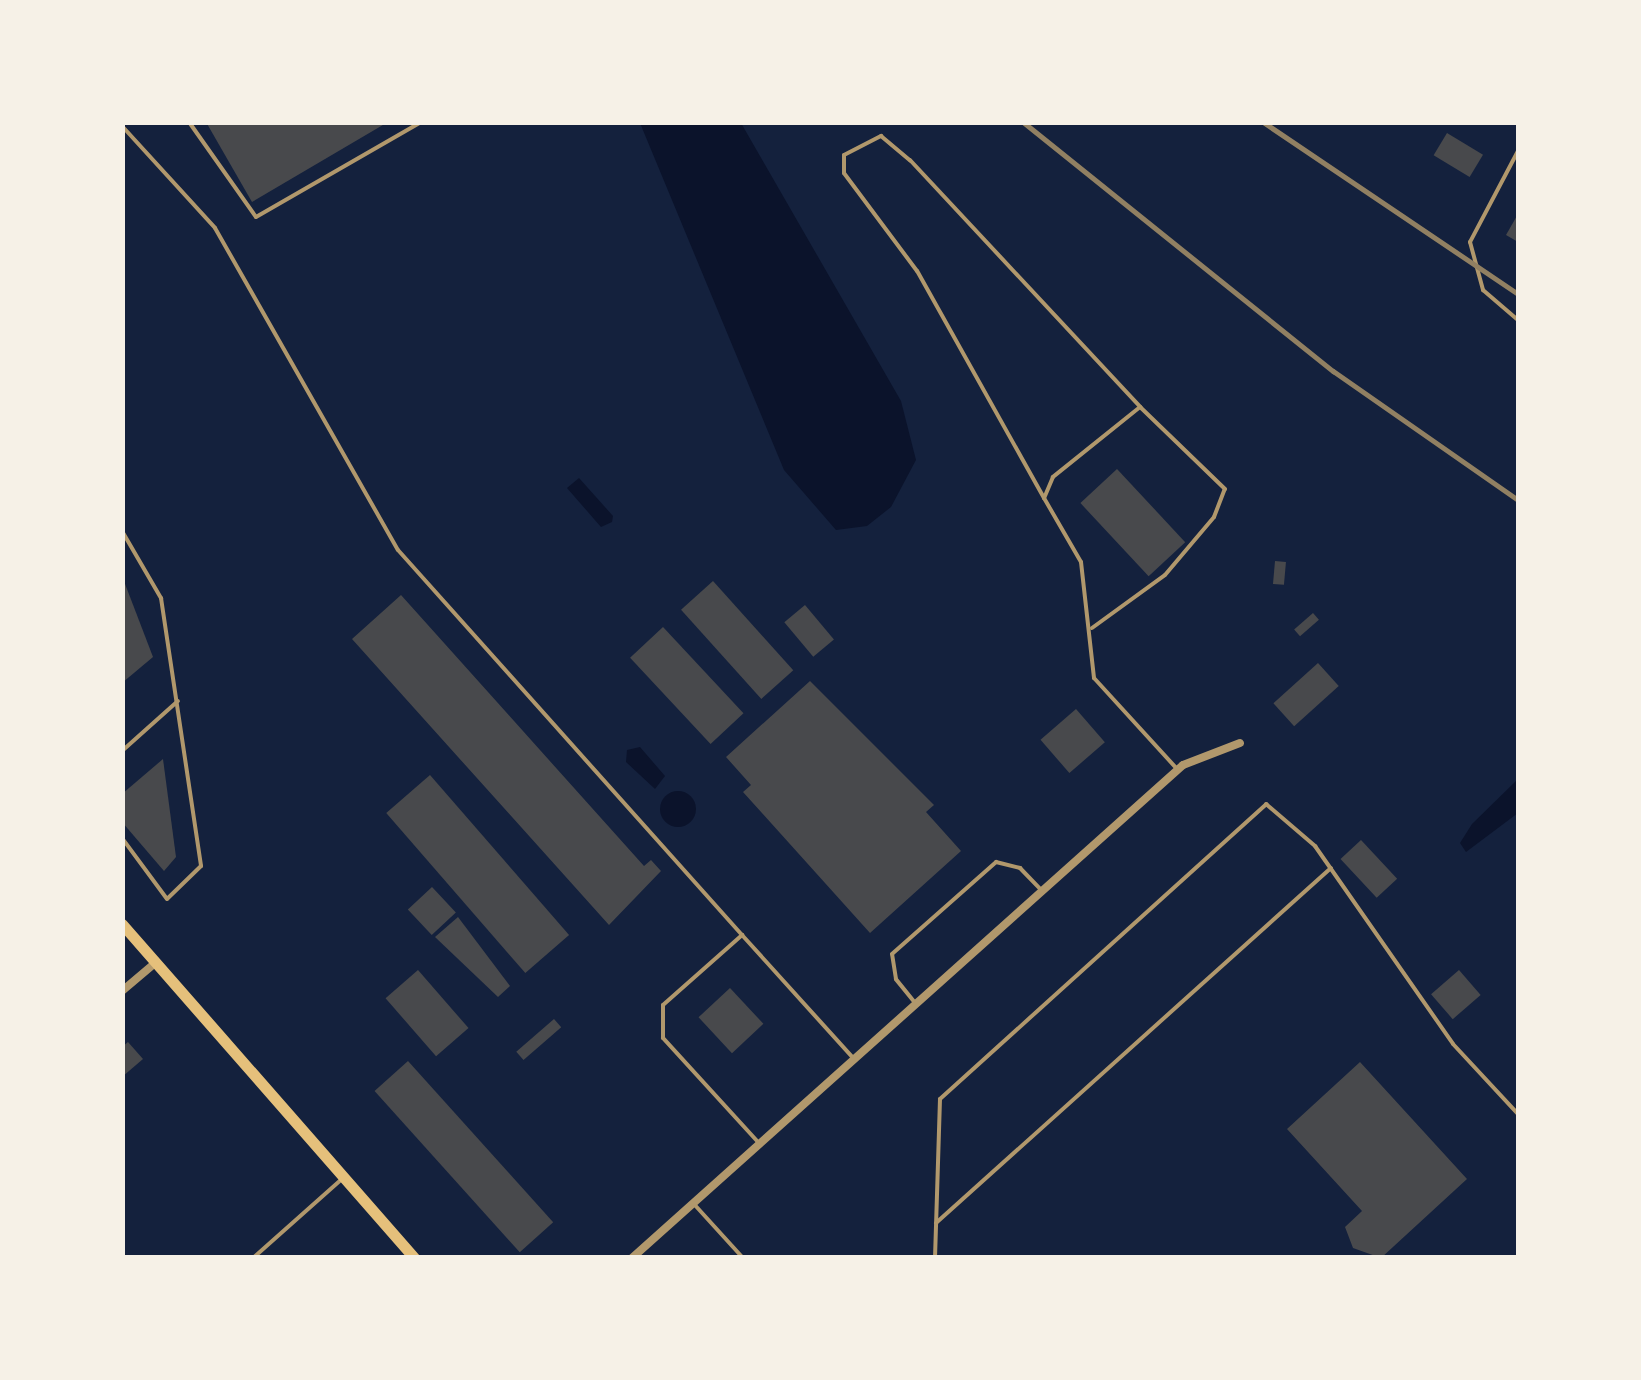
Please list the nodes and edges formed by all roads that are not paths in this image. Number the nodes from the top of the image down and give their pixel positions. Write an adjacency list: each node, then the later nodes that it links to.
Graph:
1 (189, 122): 2 (lane)
2 (421, 122)
3 (122, 126): 18 (lane)
4 (1518, 151): 5 (lane)
5 (1518, 320)
6 (1140, 407): 7 (lane); 7 (lane); 9 (lane)
7 (1044, 498): 9 (lane)
8 (122, 531): 10 (lane)
9 (1092, 628): 13 (lane)
10 (179, 700): 12 (lane); 14 (lane)
11 (1240, 743): 13 (street)
12 (122, 751)
13 (1178, 770): 16 (street)
14 (122, 838)
15 (1331, 868): 23 (lane); 27 (lane); 27 (lane)
16 (1042, 891): 21 (street); 21 (lane)
17 (122, 924): 19 (main road)
18 (742, 936): 22 (lane); 24 (lane)
19 (155, 963): 20 (street); 25 (main road)
20 (122, 991)
21 (916, 1004): 22 (street)
22 (854, 1059): 24 (street)
23 (1518, 1114)
24 (760, 1144): 26 (street)
25 (343, 1178): 28 (lane); 29 (main road)
26 (694, 1203): 30 (street); 31 (lane)
27 (936, 1223): 32 (lane)
28 (253, 1258)
29 (414, 1258)
30 (632, 1258)
31 (742, 1258)
32 (935, 1258)

